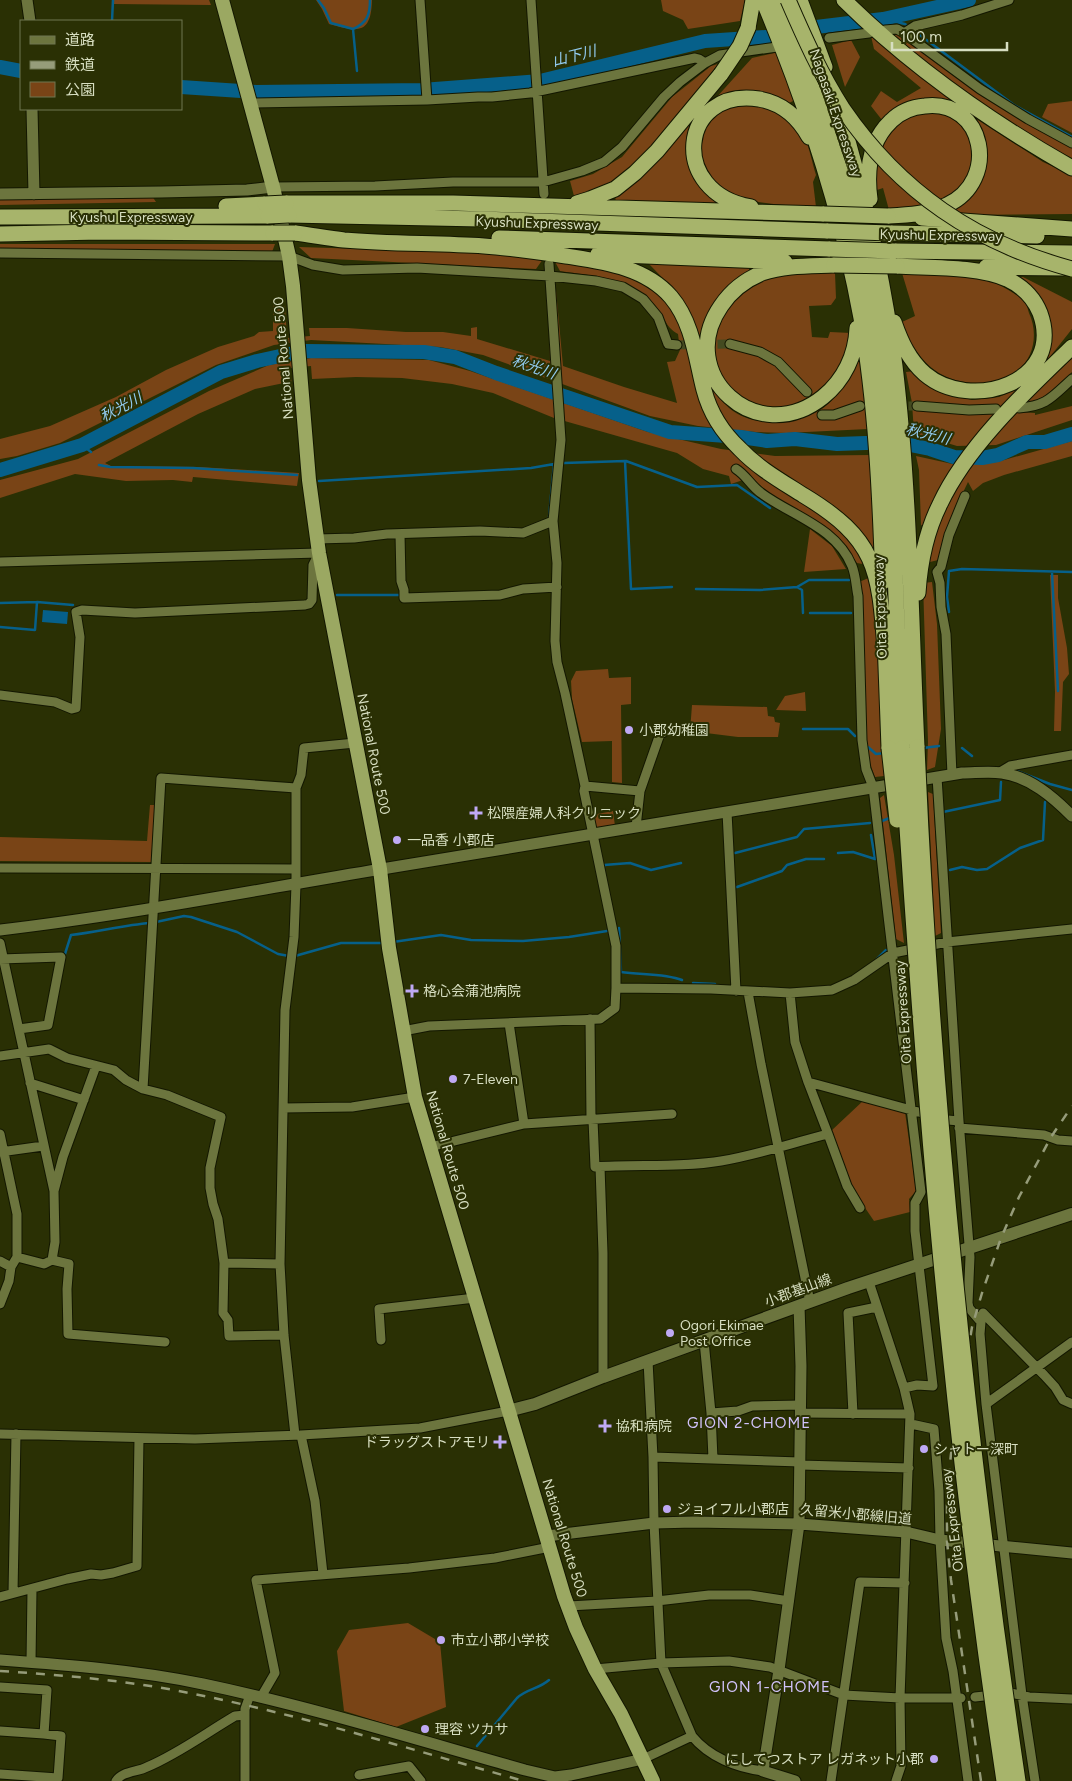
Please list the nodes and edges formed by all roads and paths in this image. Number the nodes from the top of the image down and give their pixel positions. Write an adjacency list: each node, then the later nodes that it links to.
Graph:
1 (27, 0): 9 (street)
2 (222, 0): 17 (highway, National Route 500)
3 (420, 0): 16 (street)
4 (531, 0): 15 (street)
5 (753, 0): 26 (highway, bridge)
6 (844, 0): 10 (highway)
7 (1008, 0): 11 (street)
8 (789, 3): 12 (highway, Nagasaki Expressway); 13 (highway, Nagasaki Expressway); 44 (highway, bridge)
9 (30, 20)
10 (875, 31): 11 (street); 12 (street); 20 (highway)
11 (904, 33): 19 (street)
12 (821, 36): 36 (highway, Nagasaki Expressway)
13 (783, 43): 14 (street); 21 (highway); 36 (highway, Nagasaki Expressway)
14 (705, 63): 15 (street); 22 (street)
15 (537, 89): 16 (street); 22 (street)
16 (427, 99): 17 (street)
17 (249, 101): 23 (highway, National Route 500)
18 (32, 110): 25 (street)
19 (1072, 143)
20 (1072, 168)
21 (826, 172): 33 (highway); 47 (highway)
22 (543, 182): 23 (street); 26 (street)
23 (273, 187): 25 (street); 40 (highway, National Route 500)
24 (0, 194): 25 (street)
25 (34, 194)
26 (546, 200): 27 (highway); 28 (highway)
27 (288, 209): 30 (highway, Kyushu Expressway, bridge); 33 (highway, Kyushu Expressway)
28 (824, 214): 29 (highway, bridge); 33 (highway)
29 (888, 216): 31 (highway); 48 (highway)
30 (0, 217)
31 (1072, 229)
32 (295, 233): 34 (highway, Kyushu Expressway, bridge); 37 (highway); 39 (highway, Kyushu Expressway, bridge)
33 (834, 233): 35 (highway, Kyushu Expressway, bridge); 42 (highway); 47 (highway)
34 (0, 234)
35 (1072, 235)
36 (865, 239): 46 (highway, Oita Expressway); 59 (highway, Oita Expressway)
37 (537, 251): 42 (highway); 70 (highway)
38 (0, 253): 40 (street)
39 (1072, 253)
40 (289, 256): 45 (street); 65 (highway, National Route 500)
41 (549, 264): 45 (street)
42 (834, 265): 43 (highway, bridge)
43 (897, 266): 44 (highway); 48 (highway)
44 (1072, 268)
45 (550, 276): 50 (street); 63 (street)
46 (880, 279): 48 (highway); 59 (highway, Oita Expressway)
47 (855, 289): 59 (highway)
48 (891, 314): 59 (highway)
49 (730, 344): 53 (street)
50 (677, 345)
51 (1072, 347): 74 (highway)
52 (1072, 379): 56 (street)
53 (807, 392)
54 (860, 406): 58 (street)
55 (917, 406): 57 (street)
56 (1020, 408)
57 (996, 409)
58 (822, 415)
59 (892, 422): 61 (highway, Oita Expressway)
60 (736, 470): 68 (street)
61 (895, 470): 70 (highway); 74 (highway, Oita Expressway); 74 (highway, Oita Expressway)
62 (965, 496): 77 (street)
63 (553, 521): 64 (street); 69 (street)
64 (400, 534): 65 (street); 69 (street)
65 (318, 546): 66 (street); 71 (street); 73 (highway, National Route 500)
66 (0, 562)
67 (866, 572): 68 (street)
68 (854, 574): 80 (street)
69 (556, 587): 79 (street)
70 (885, 649): 74 (highway)
71 (0, 695)
72 (688, 731): 82 (street)
73 (355, 743): 81 (street); 90 (highway, National Route 500)
74 (907, 748): 215 (highway, Oita Expressway, bridge); 216 (highway, Oita Expressway, bridge)
75 (1072, 755): 76 (street)
76 (1000, 772): 77 (street); 84 (street)
77 (952, 775): 78 (street)
78 (937, 777): 80 (street); 95 (street)
79 (585, 786): 82 (street); 86 (street)
80 (873, 787): 83 (street); 97 (street)
81 (296, 788): 88 (street); 89 (street)
82 (640, 791): 85 (street)
83 (727, 812): 85 (street); 100 (street)
84 (1072, 816)
85 (636, 827): 86 (street)
86 (592, 834): 90 (street); 99 (street)
87 (0, 868): 88 (street)
88 (155, 869): 89 (street); 92 (street)
89 (296, 869): 91 (street)
90 (380, 869): 91 (street); 106 (highway, National Route 500)
91 (296, 884): 92 (street); 115 (street)
92 (153, 909): 94 (street); 112 (street)
93 (1072, 929): 95 (street)
94 (0, 930)
95 (946, 942): 97 (street); 120 (street)
96 (0, 943): 98 (street)
97 (893, 953): 102 (street); 116 (street)
98 (2, 959): 105 (street); 105 (street)
99 (616, 988): 100 (street); 103 (street)
100 (736, 991): 101 (street)
101 (748, 992): 102 (street); 126 (street)
102 (790, 993): 110 (street)
103 (590, 1019): 104 (street); 118 (street)
104 (509, 1023): 106 (street); 119 (street)
105 (19, 1029): 107 (street)
106 (403, 1031): 113 (highway, National Route 500)
107 (24, 1051): 108 (street); 109 (street); 111 (street)
108 (0, 1056)
109 (96, 1066): 112 (street); 114 (street)
110 (808, 1082): 116 (street); 122 (street)
111 (30, 1083): 114 (street); 124 (street)
112 (143, 1089): 136 (street)
113 (415, 1098): 115 (street); 125 (highway, National Route 500)
114 (84, 1100): 129 (street)
115 (284, 1108): 137 (street)
116 (910, 1109): 120 (street); 138 (street)
117 (672, 1114): 118 (street)
118 (592, 1120): 119 (street); 128 (street)
119 (524, 1124): 125 (street)
120 (959, 1125): 123 (street); 132 (street)
121 (0, 1134): 127 (street)
122 (828, 1134): 126 (street); 130 (street)
123 (1072, 1141)
124 (43, 1146): 127 (street); 129 (street)
125 (430, 1147): 141 (highway, National Route 500)
126 (779, 1147): 128 (street); 143 (street)
127 (2, 1152): 133 (street)
128 (600, 1167): 153 (street)
129 (54, 1191): 135 (street)
130 (860, 1208)
131 (1072, 1214): 132 (main road, 小郡基山線)
132 (969, 1248): 138 (main road, 小郡基山線); 155 (street)
133 (17, 1257): 135 (street); 139 (street)
134 (0, 1260): 139 (street)
135 (52, 1260): 149 (street)
136 (224, 1263): 137 (street); 146 (street)
137 (280, 1264): 146 (street)
138 (920, 1265): 140 (main road, 小郡基山線); 154 (street)
139 (12, 1267): 142 (street)
140 (869, 1282): 143 (main road, 小郡基山線); 144 (street)
141 (475, 1298): 147 (street); 158 (highway, National Route 500)
142 (0, 1304)
143 (804, 1304): 148 (main road, 小郡基山線); 157 (street)
144 (877, 1307): 154 (street); 160 (street)
145 (982, 1313): 152 (street)
146 (284, 1335): 164 (street)
147 (380, 1340)
148 (704, 1341): 151 (main road, 小郡基山線); 159 (street)
149 (165, 1342)
150 (1072, 1342): 152 (street)
151 (648, 1361): 153 (main road, 小郡基山線); 166 (street)
152 (1036, 1368): 155 (street); 156 (street)
153 (603, 1377): 158 (main road, 小郡基山線)
154 (904, 1388): 161 (street)
155 (986, 1404): 175 (street)
156 (1072, 1404)
157 (801, 1410): 159 (street); 160 (street); 168 (street)
158 (508, 1411): 164 (street); 174 (highway, National Route 500)
159 (711, 1413): 167 (street)
160 (853, 1414): 161 (street)
161 (911, 1419): 169 (street); 173 (street)
162 (0, 1434): 163 (street)
163 (16, 1434): 165 (street); 180 (street)
164 (298, 1435): 165 (street); 177 (street)
165 (139, 1438): 179 (street)
166 (653, 1457): 167 (street); 170 (street)
167 (713, 1459): 168 (street)
168 (800, 1464): 169 (street); 171 (street)
169 (909, 1468): 172 (street)
170 (654, 1523): 171 (street, 久留米小郡線旧道); 174 (street, 久留米小郡線旧道); 182 (street)
171 (799, 1524): 172 (street, 久留米小郡線旧道); 183 (street)
172 (906, 1532): 173 (street, 久留米小郡線旧道); 178 (street)
173 (940, 1540): 175 (street, 久留米小郡線旧道); 196 (street)
174 (548, 1542): 177 (street); 184 (highway, National Route 500)
175 (1004, 1545): 176 (street, 久留米小郡線旧道); 192 (street)
176 (1072, 1553)
177 (323, 1574): 193 (street)
178 (905, 1583): 191 (street); 195 (street)
179 (32, 1590): 180 (street); 186 (street)
180 (13, 1594): 181 (street)
181 (0, 1597)
182 (657, 1601): 183 (street); 184 (street); 187 (street)
183 (788, 1601): 189 (street)
184 (569, 1606): 188 (highway, National Route 500)
185 (0, 1660): 186 (street)
186 (31, 1662): 193 (street)
187 (662, 1663): 188 (street); 189 (street); 201 (street)
188 (595, 1668): 202 (highway, National Route 500)
189 (779, 1670): 191 (street); 203 (street)
190 (0, 1686): 200 (street)
191 (844, 1695): 195 (street); 212 (street)
192 (1022, 1695): 194 (street); 197 (street); 217 (street)
193 (255, 1696): 198 (street); 206 (street)
194 (975, 1697)
195 (900, 1698): 196 (street); 213 (street)
196 (959, 1698): 214 (street)
197 (1072, 1699)
198 (246, 1715): 207 (street); 208 (street)
199 (0, 1731): 200 (street)
200 (44, 1734): 204 (street)
201 (692, 1736): 202 (street); 203 (street)
202 (643, 1759): 206 (street); 210 (highway, National Route 500)
203 (763, 1771): 211 (street)
204 (0, 1774)
205 (359, 1775): 209 (street)
206 (571, 1778)
207 (116, 1781)
208 (245, 1781)
209 (421, 1781)
210 (653, 1781)
211 (795, 1781)
212 (831, 1781)
213 (896, 1781)
214 (968, 1781)
215 (1004, 1781)
216 (1018, 1781)
217 (1035, 1781)

